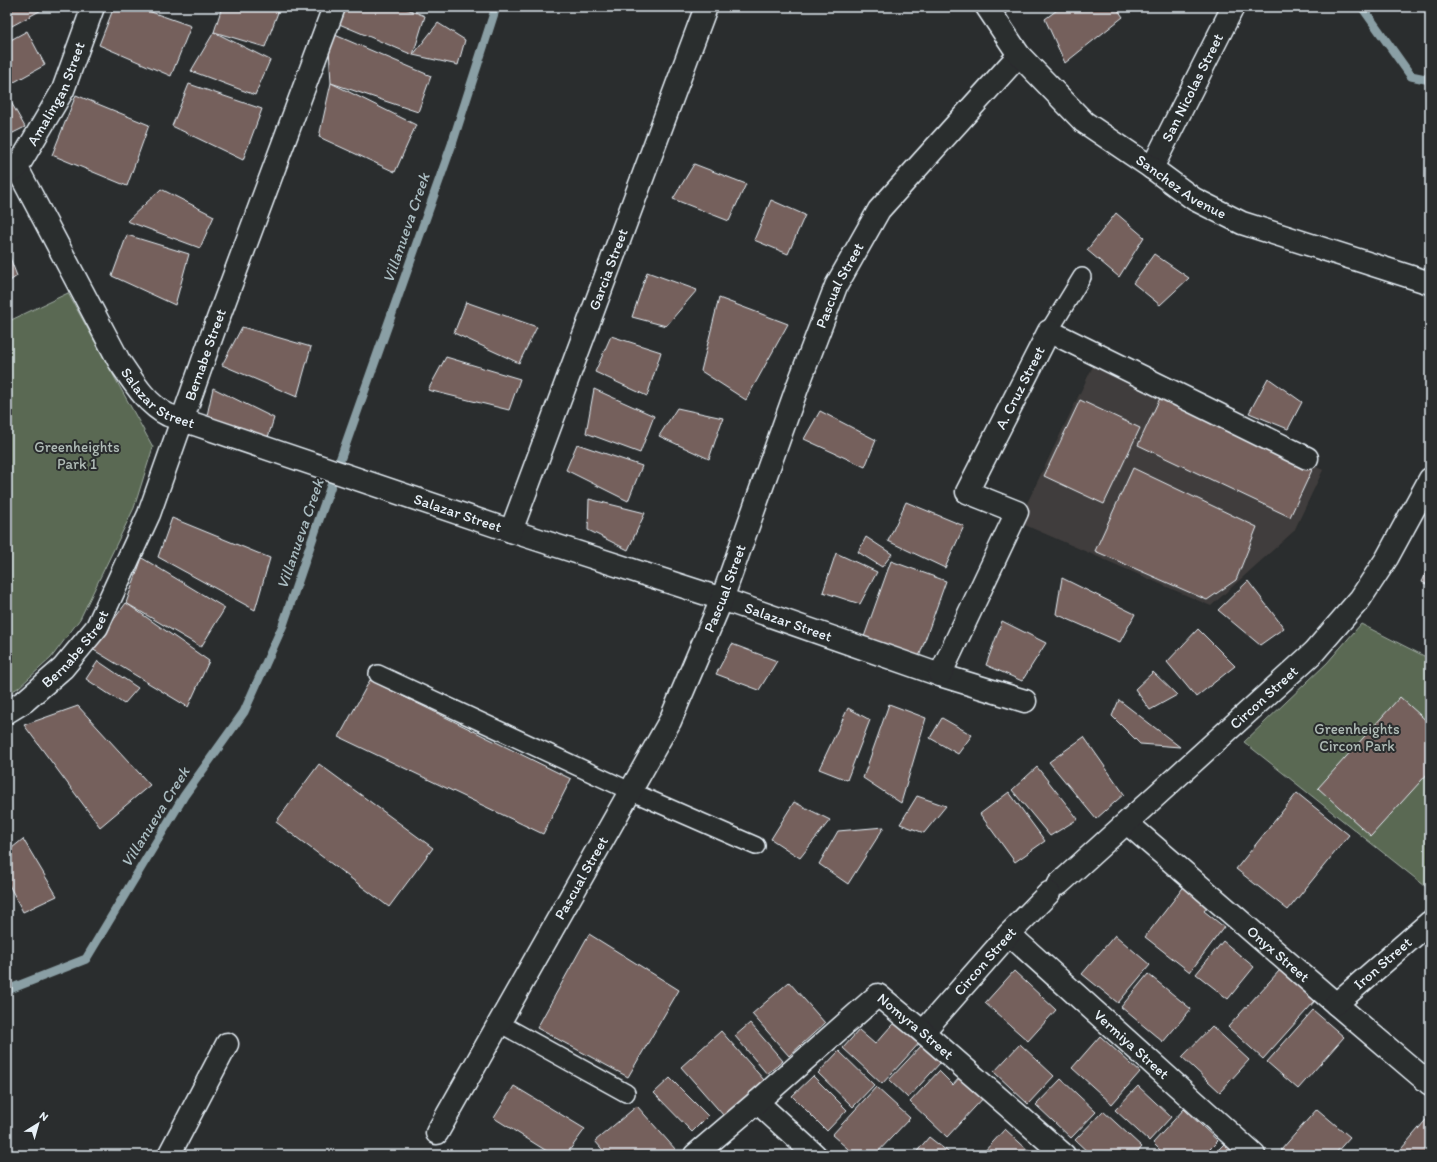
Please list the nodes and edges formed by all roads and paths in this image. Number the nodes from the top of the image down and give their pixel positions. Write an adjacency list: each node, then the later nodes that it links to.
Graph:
1 (93, 7): 8 (street, Amalingan Street)
2 (334, 7): 12 (street, Bernabe Street)
3 (706, 7): 15 (street, Garcia Street)
4 (987, 7): 6 (street, Sanchez Avenue)
5 (1233, 7): 7 (street, San Nicolas Street)
6 (1019, 55): 7 (street, Sanchez Avenue); 16 (street, Pascual Street)
7 (1152, 168): 10 (street, Sanchez Avenue)
8 (12, 170): 12 (street, Salazar Street)
9 (1082, 276): 11 (lane)
10 (1430, 283)
11 (1049, 331): 13 (street, A. Cruz Street); 18 (street, A. Cruz Street)
12 (182, 419): 15 (street, Salazar Street); 20 (street, Bernabe Street)
13 (1307, 458)
14 (1430, 479): 22 (street, Circon Street)
15 (511, 531): 16 (street, Salazar Street)
16 (722, 600): 18 (street, Salazar Street); 21 (street, Pascual Street)
17 (378, 674): 21 (lane)
18 (940, 675): 19 (street, Salazar Street)
19 (1025, 701)
20 (7, 712)
21 (630, 791): 23 (lane); 27 (street, Pascual Street)
22 (1126, 823): 25 (street, Circon Street); 26 (street, Onyx Street)
23 (756, 846)
24 (1430, 922): 26 (street, Iron Street)
25 (1009, 934): 28 (street, Circon Street); 38 (street, Vermiya Street)
26 (1336, 1004): 30 (street, Onyx Street)
27 (499, 1023): 31 (lane); 33 (street, Pascual Street)
28 (923, 1032): 32 (street, Nomyra Street); 37 (street, Nomyra Street)
29 (227, 1044): 34 (street)
30 (1430, 1084)
31 (626, 1093)
32 (757, 1102): 35 (street, Nomyra Street); 36 (street)
33 (437, 1133)
34 (174, 1153)
35 (695, 1155)
36 (815, 1155)
37 (1064, 1155)
38 (1254, 1155)

